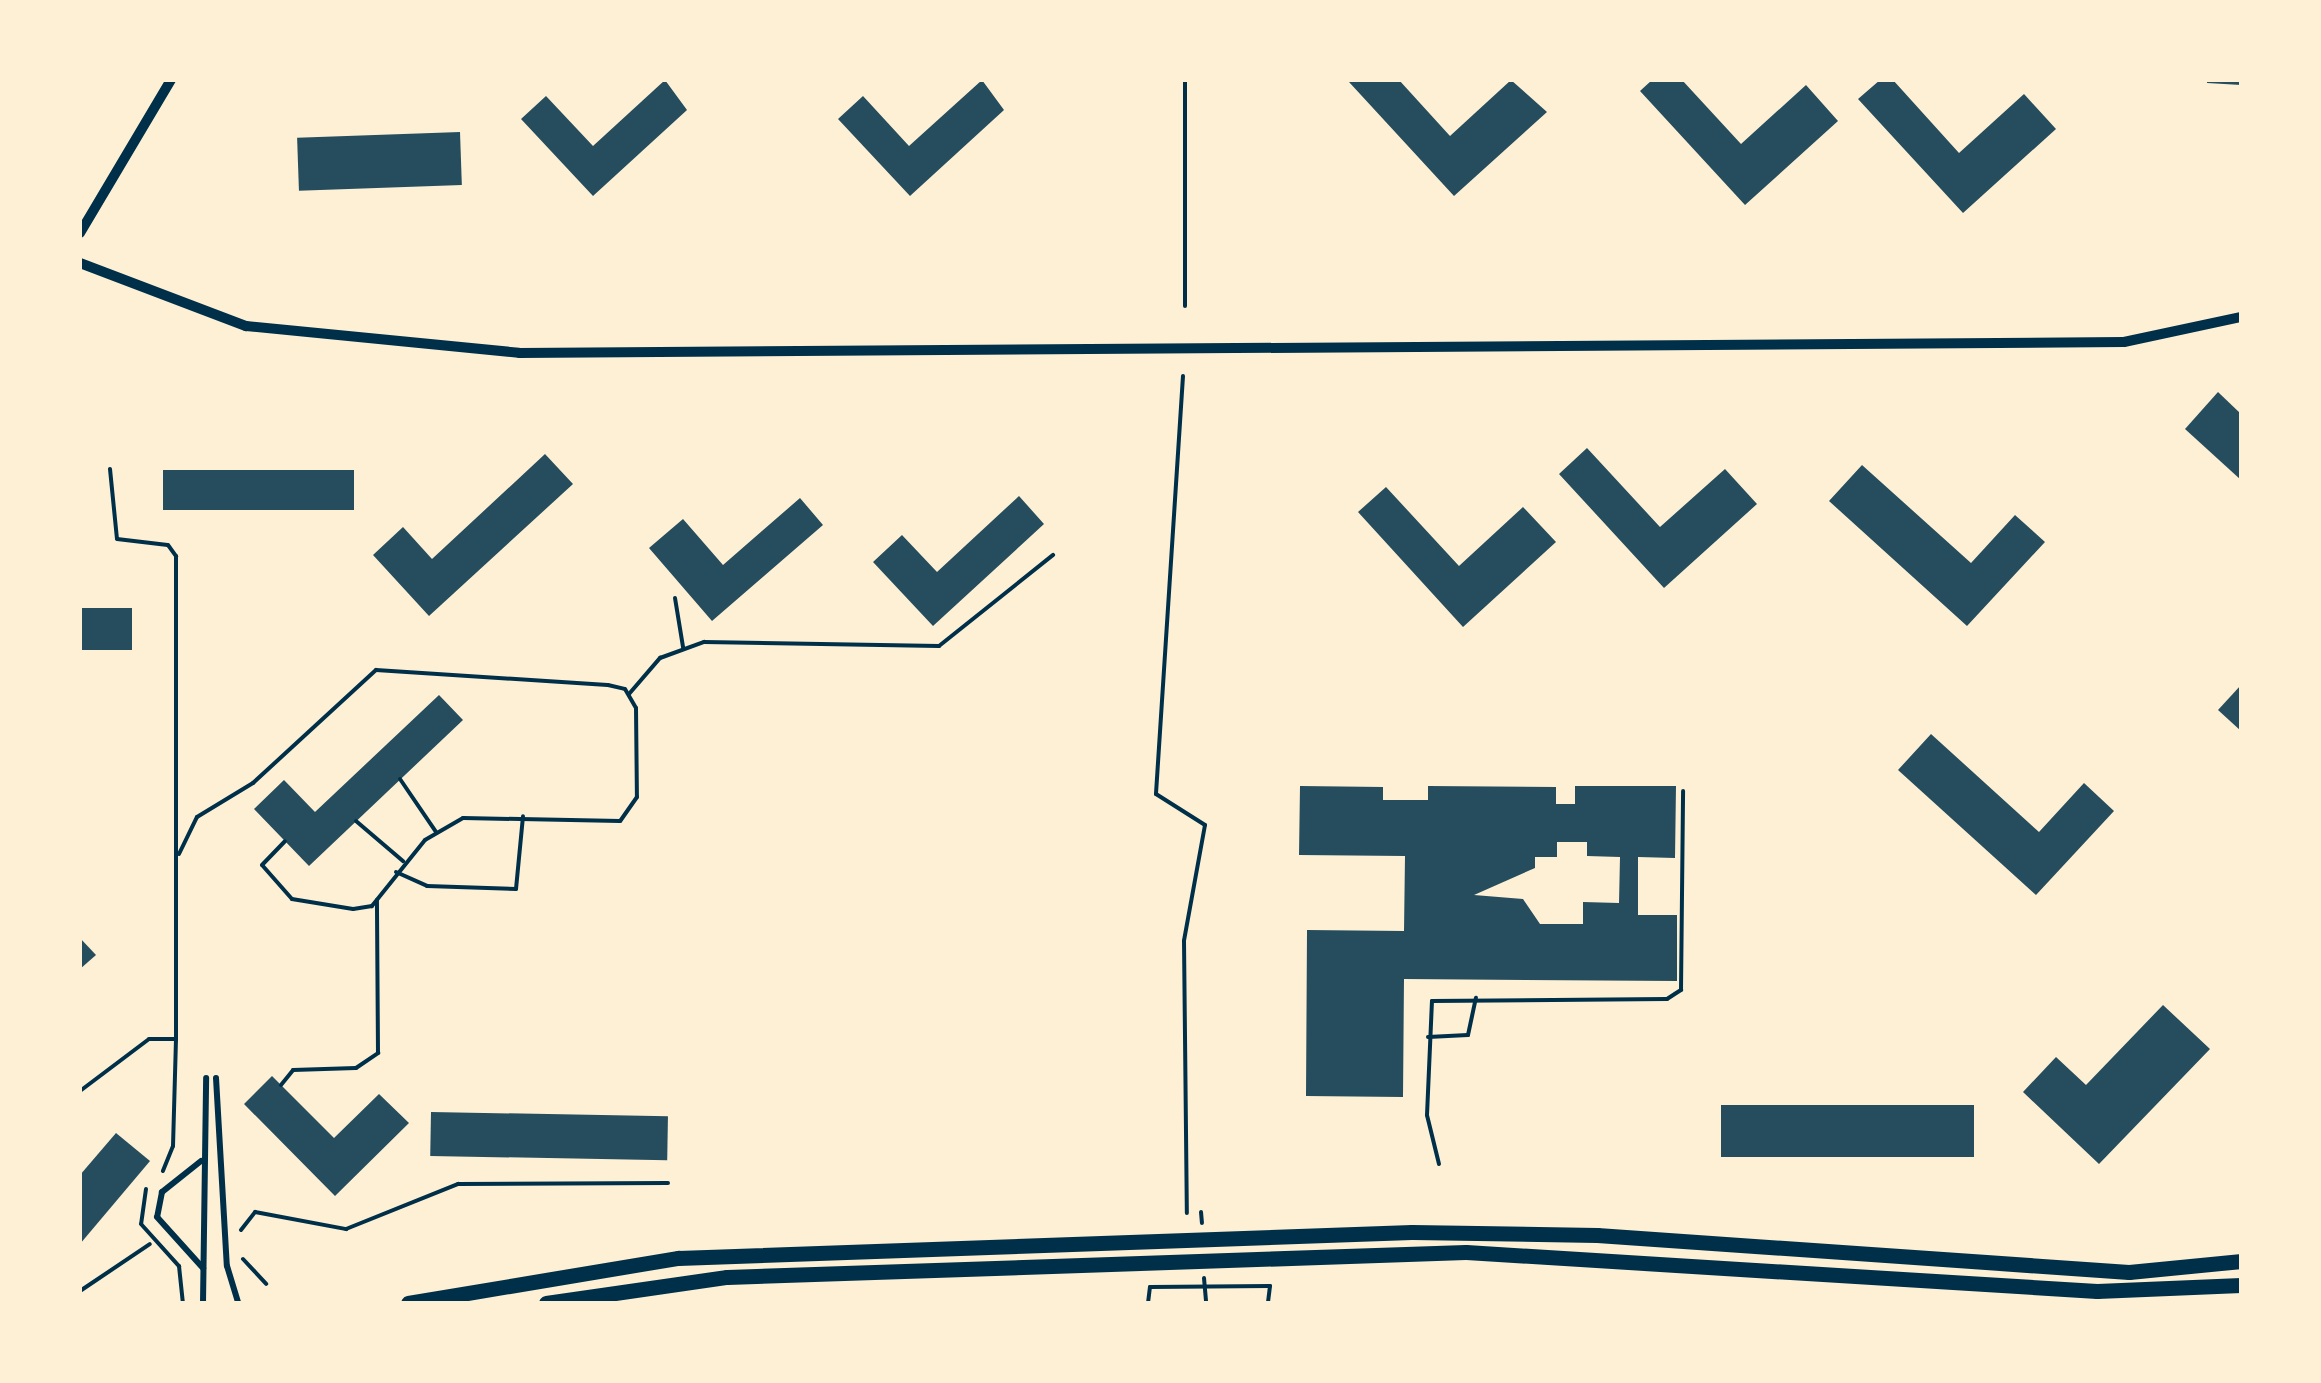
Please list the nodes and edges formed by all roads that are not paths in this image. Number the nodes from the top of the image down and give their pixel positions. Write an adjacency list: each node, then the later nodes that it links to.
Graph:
1 (170, 80): 2 (street)
2 (80, 233)
3 (80, 263): 4 (street)
4 (2241, 317)
5 (206, 1078): 7 (lane)
6 (216, 1078): 12 (lane)
7 (202, 1160): 9 (lane); 9 (lane)
8 (2241, 1261): 13 (street)
9 (204, 1269): 11 (lane)
10 (2241, 1285): 14 (street)
11 (204, 1303)
12 (238, 1303)
13 (408, 1303)
14 (546, 1303)

